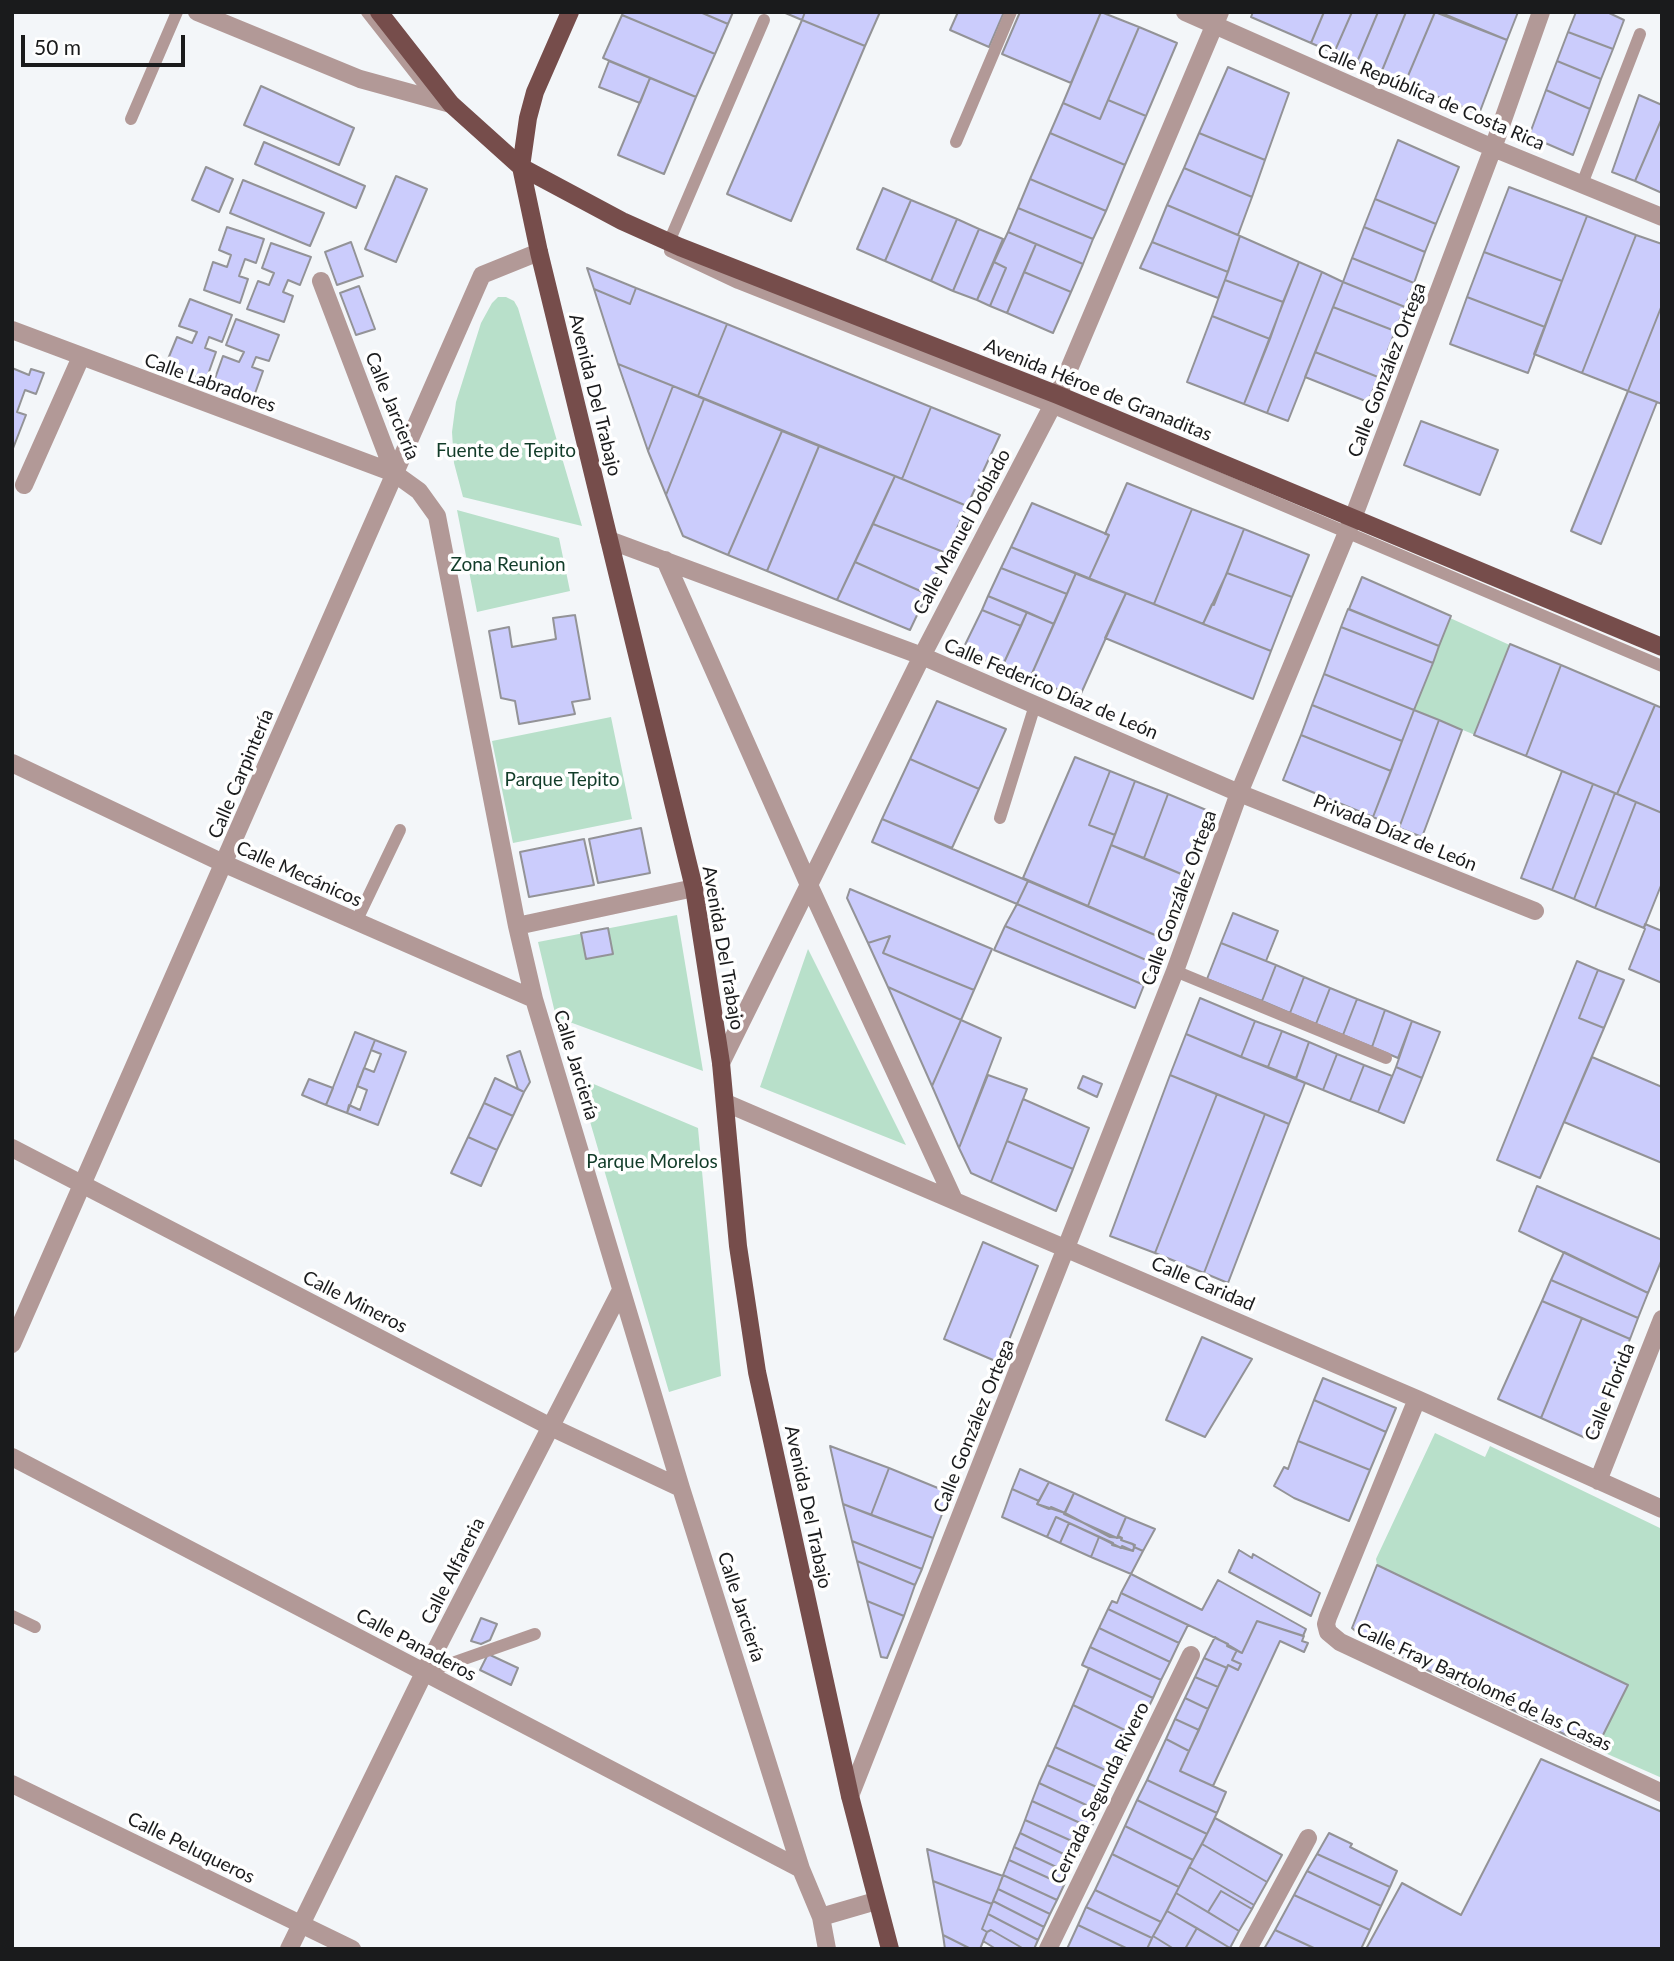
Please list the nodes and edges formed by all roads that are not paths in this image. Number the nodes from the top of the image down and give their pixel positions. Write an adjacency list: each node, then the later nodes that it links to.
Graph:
1 (177, 12): 13 (lane)
2 (197, 12): 12 (street)
3 (367, 12): 12 (lane)
4 (379, 12): 12 (main road)
5 (570, 12): 16 (main road)
6 (1011, 12): 14 (lane)
7 (1185, 12): 9 (street, Calle República de Costa Rica)
8 (1541, 12): 15 (street, Calle González Ortega)
9 (1218, 19): 15 (street, Calle República de Costa Rica); 24 (street, Calle Manuel Doblado)
10 (764, 20): 19 (lane)
11 (1640, 34): 17 (lane)
12 (443, 101): 16 (main road)
13 (131, 119)
14 (956, 142)
15 (1493, 148): 17 (street, Calle República de Costa Rica); 27 (street, Calle González Ortega)
16 (522, 172): 19 (main road, Avenida Héroe de Granaditas); 20 (main road, Avenida Del Trabajo); 24 (lane)
17 (1582, 184): 18 (street, Calle República de Costa Rica)
18 (1662, 217)
19 (669, 242): 24 (main road, Avenida Héroe de Granaditas)
20 (539, 252): 25 (street, Calle Carpintería); 28 (main road, Avenida Del Trabajo)
21 (321, 281): 25 (street, Calle Jarciería)
22 (12, 330): 23 (street, Calle Labradores)
23 (81, 358): 25 (street, Calle Labradores); 26 (street)
24 (1054, 401): 27 (main road, Avenida Héroe de Granaditas); 31 (street, Calle Manuel Doblado)
25 (394, 473): 38 (street, Calle Carpintería); 43 (street, Calle Jarciería)
26 (24, 485)
27 (1350, 525): 30 (main road, Avenida Héroe de Granaditas); 32 (lane); 35 (street, Calle González Ortega)
28 (609, 540): 29 (street, Calle Federico Díaz de León); 40 (main road, Avenida Del Trabajo)
29 (665, 560): 31 (street, Calle Federico Díaz de León); 39 (street)
30 (1662, 647)
31 (922, 656): 33 (street, Calle Federico Díaz de León); 39 (street, Calle Manuel Doblado)
32 (1662, 666)
33 (1035, 705): 35 (street, Calle Federico Díaz de León); 36 (lane)
34 (12, 763): 38 (street, Calle Mecánicos)
35 (1239, 793): 41 (street, Privada Díaz de León); 44 (street, Calle González Ortega)
36 (1000, 818)
37 (400, 830): 42 (lane)
38 (225, 864): 42 (street, Calle Mecánicos); 50 (street, Calle Carpintería)
39 (809, 885): 47 (street, Calle Manuel Doblado); 51 (street)
40 (694, 888): 43 (street); 47 (main road, Avenida Del Trabajo)
41 (1535, 911)
42 (356, 922): 45 (street, Calle Mecánicos)
43 (517, 926): 45 (street, Calle Jarciería)
44 (1175, 971): 46 (lane); 52 (street, Calle González Ortega)
45 (534, 999): 53 (street, Calle Jarciería)
46 (1386, 1058)
47 (721, 1063): 48 (main road, Avenida Del Trabajo)
48 (726, 1103): 51 (street, Calle Caridad); 69 (main road, Avenida Del Trabajo)
49 (12, 1148): 50 (street, Calle Mineros)
50 (83, 1184): 55 (street, Calle Carpintería); 57 (street, Calle Mineros)
51 (954, 1200): 52 (street, Calle Caridad)
52 (1067, 1248): 56 (street, Calle Caridad); 69 (street, Calle González Ortega)
53 (621, 1290): 57 (street, Calle Alfareria); 60 (street, Calle Jarciería)
54 (1662, 1319): 59 (street, Calle Florida)
55 (12, 1344)
56 (1417, 1399): 59 (street, Calle Caridad); 68 (street, Calle Fray Bartolomé de las Casas)
57 (551, 1427): 60 (street, Calle Mineros); 66 (street, Calle Alfareria)
58 (12, 1457): 66 (street, Calle Panaderos)
59 (1598, 1481): 61 (street, Calle Caridad)
60 (681, 1488): 71 (street, Calle Jarciería)
61 (1662, 1509)
62 (12, 1616): 63 (lane)
63 (35, 1628)
64 (535, 1634): 66 (lane)
65 (1191, 1655): 79 (street, Cerrada Segunda Rivero)
66 (424, 1673): 71 (street, Calle Panaderos); 74 (street, Calle Alfareria)
67 (12, 1784): 74 (street, Calle Peluqueros)
68 (1662, 1793)
69 (850, 1796): 72 (main road, Avenida Del Trabajo)
70 (1308, 1838): 80 (street)
71 (801, 1869): 73 (street, Calle Jarciería)
72 (876, 1901): 73 (street); 78 (main road, Avenida Del Trabajo)
73 (821, 1917): 77 (street, Calle Jarciería)
74 (301, 1925): 75 (street, Calle Alfareria); 76 (street, Calle Peluqueros)
75 (289, 1949)
76 (352, 1949)
77 (827, 1949)
78 (890, 1949)
79 (1048, 1949)
80 (1248, 1949)

